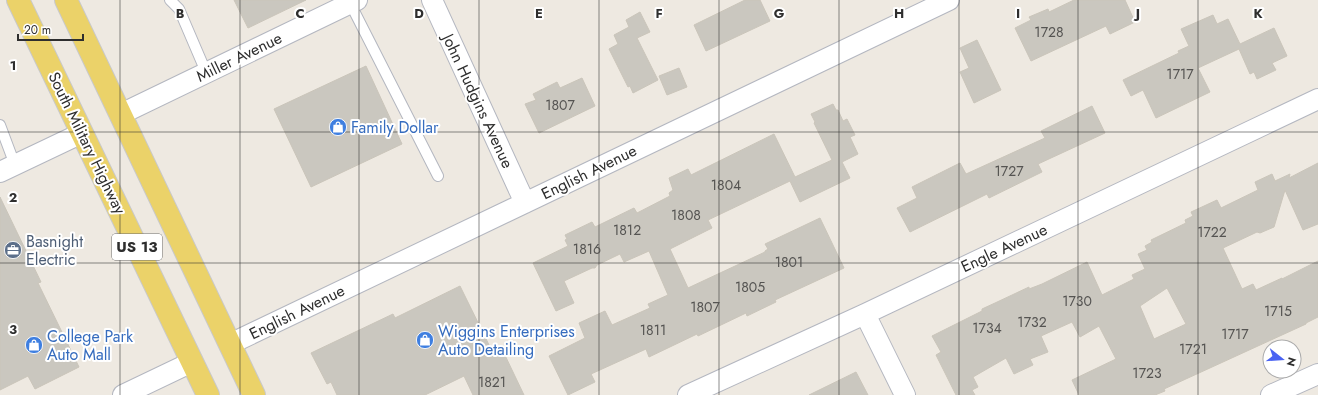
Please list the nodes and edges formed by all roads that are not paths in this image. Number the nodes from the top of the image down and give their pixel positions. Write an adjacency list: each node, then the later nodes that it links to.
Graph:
1 (18, 0): 11 (main road, South Military Highway / US 13)
2 (66, 0): 9 (main road, US 13)
3 (170, 0): 7 (lane)
4 (432, 0): 14 (street, John Hudgins Avenue)
5 (949, 0): 14 (street, English Avenue)
6 (353, 2): 7 (street, Miller Avenue); 13 (lane)
7 (206, 72): 9 (street, Miller Avenue)
8 (1318, 99): 15 (street, Engle Avenue)
9 (121, 114): 16 (main road, US 13)
10 (0, 125): 12 (lane)
11 (82, 133): 12 (street); 17 (main road, South Military Highway / US 13)
12 (8, 169)
13 (438, 176)
14 (525, 203): 16 (street, English Avenue)
15 (865, 314): 22 (street, Engle Avenue); 23 (street)
16 (230, 344): 21 (main road, US 13)
17 (192, 362): 19 (street); 20 (main road, South Military Highway / US 13)
18 (1318, 374): 24 (street)
19 (123, 395)
20 (208, 395)
21 (254, 395)
22 (688, 395)
23 (905, 395)
24 (1271, 395)

